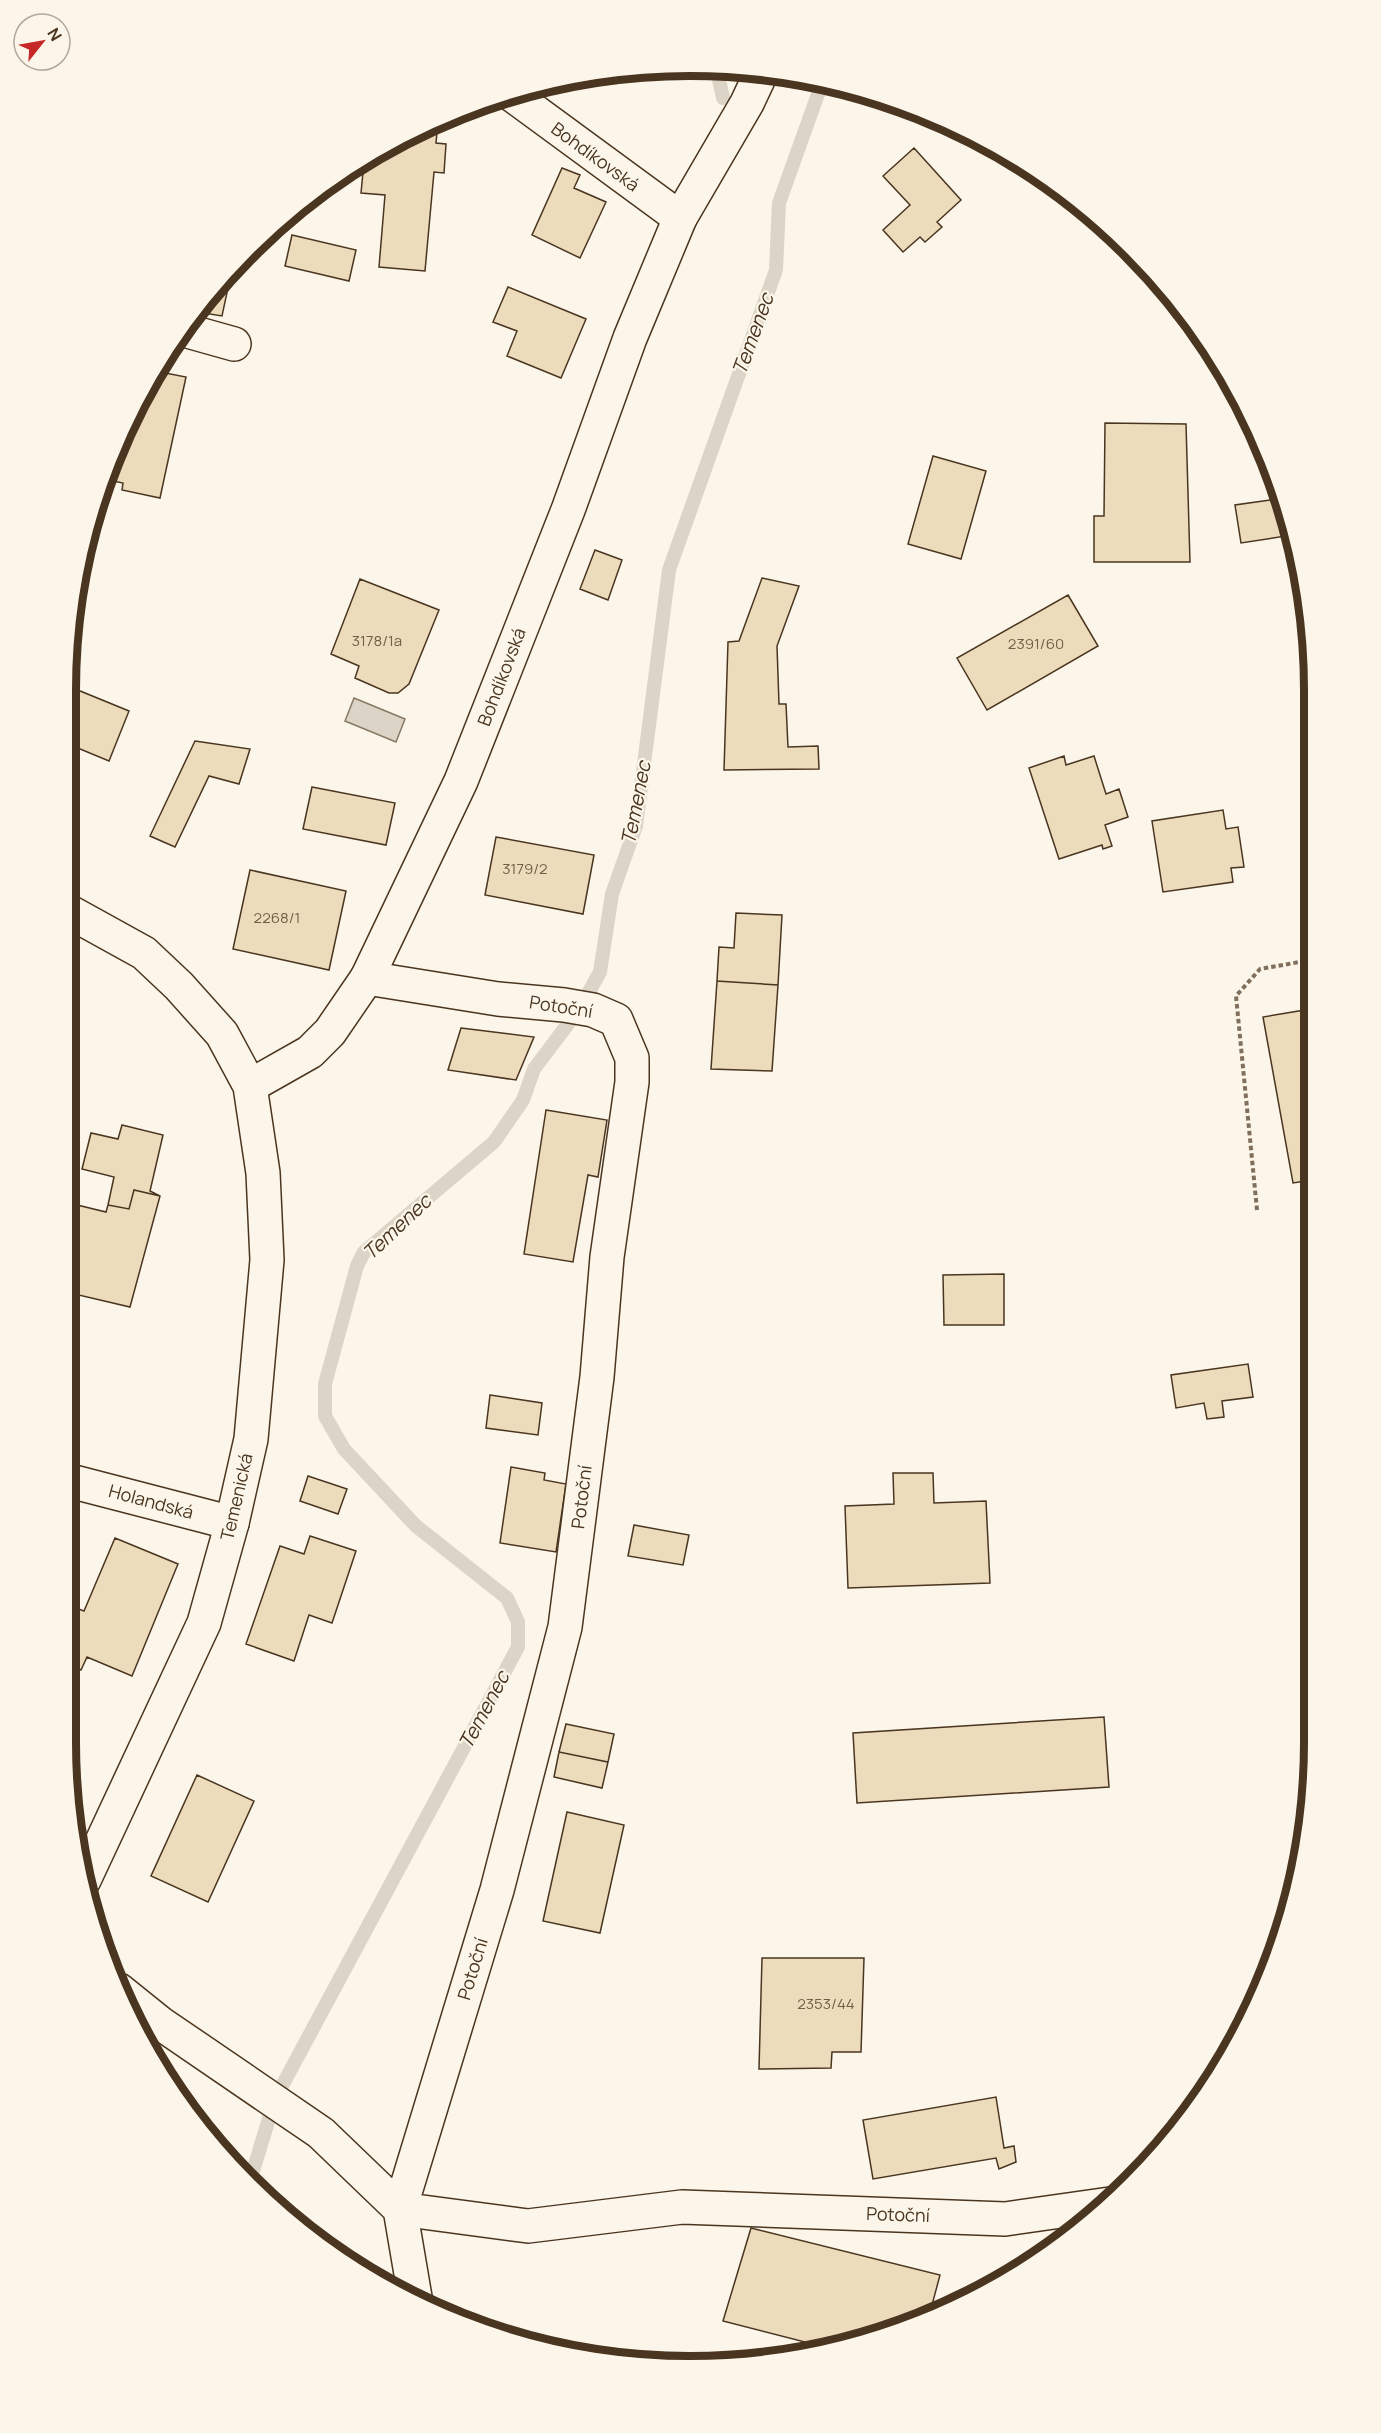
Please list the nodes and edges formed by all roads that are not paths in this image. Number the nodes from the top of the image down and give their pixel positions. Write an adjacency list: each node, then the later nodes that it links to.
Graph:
1 (757, 81): 3 (street, Bohdíkovská)
2 (520, 101): 3 (street, Bohdíkovská)
3 (680, 218): 7 (street, Bohdíkovská)
4 (192, 332): 5 (street)
5 (234, 344)
6 (76, 915): 8 (street, Temenická)
7 (367, 978): 8 (street, Bohdíkovská); 14 (street, Potoční)
8 (250, 1086): 10 (street, Temenická)
9 (76, 1483): 10 (street, Holandská)
10 (232, 1523): 11 (street, Temenická)
11 (89, 1868)
12 (135, 2003): 14 (street)
13 (1092, 2207): 14 (street, Potoční)
14 (400, 2209): 15 (street, Potoční)
15 (414, 2290)

